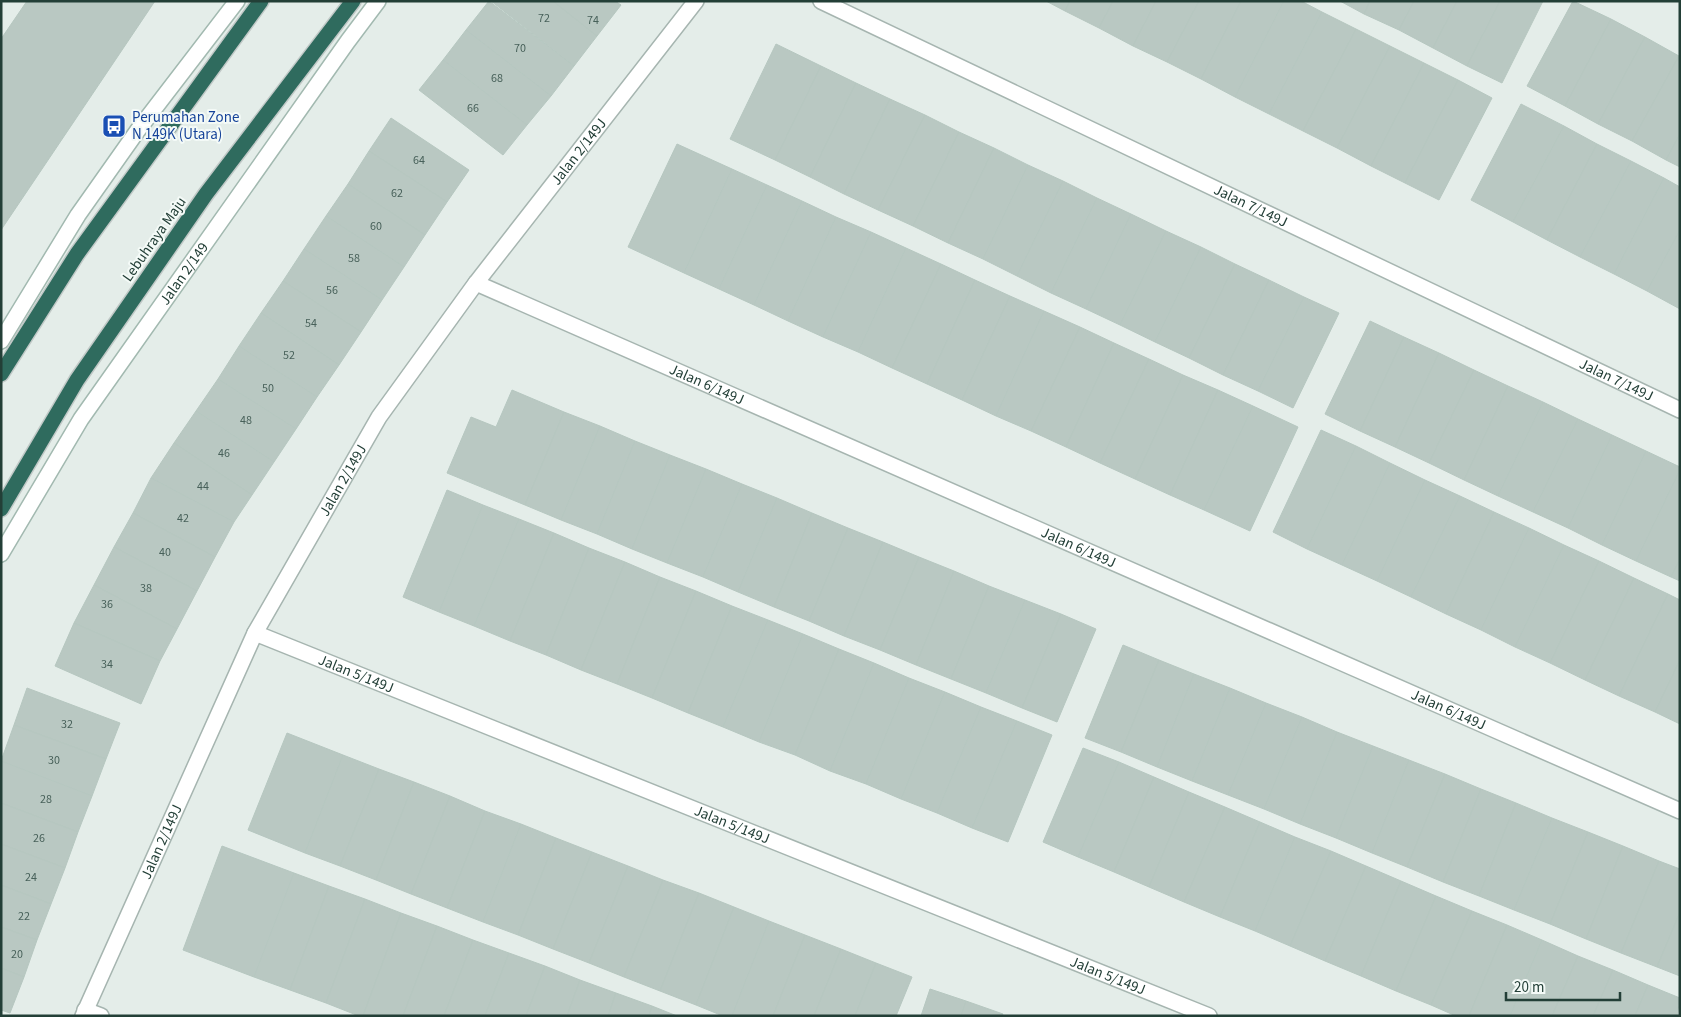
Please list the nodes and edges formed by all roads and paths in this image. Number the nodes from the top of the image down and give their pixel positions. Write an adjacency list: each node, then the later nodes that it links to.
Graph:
1 (237, 1): 8 (street)
2 (260, 1): 9 (highway)
3 (353, 1): 11 (highway, Lebuhraya Maju)
4 (378, 1): 12 (street, Jalan 2/149)
5 (696, 1): 7 (street, Jalan 2/149J)
6 (821, 1): 10 (street, Jalan 7/149J)
7 (476, 283): 13 (street, Jalan 2/149J); 14 (street, Jalan 6/149J)
8 (1, 341)
9 (1, 374)
10 (1680, 410)
11 (1, 509)
12 (1, 554)
13 (255, 632): 15 (street, Jalan 2/149J); 17 (street, Jalan 5/149J)
14 (1680, 812)
15 (84, 1013): 16 (street)
16 (101, 1016)
17 (1209, 1016)

